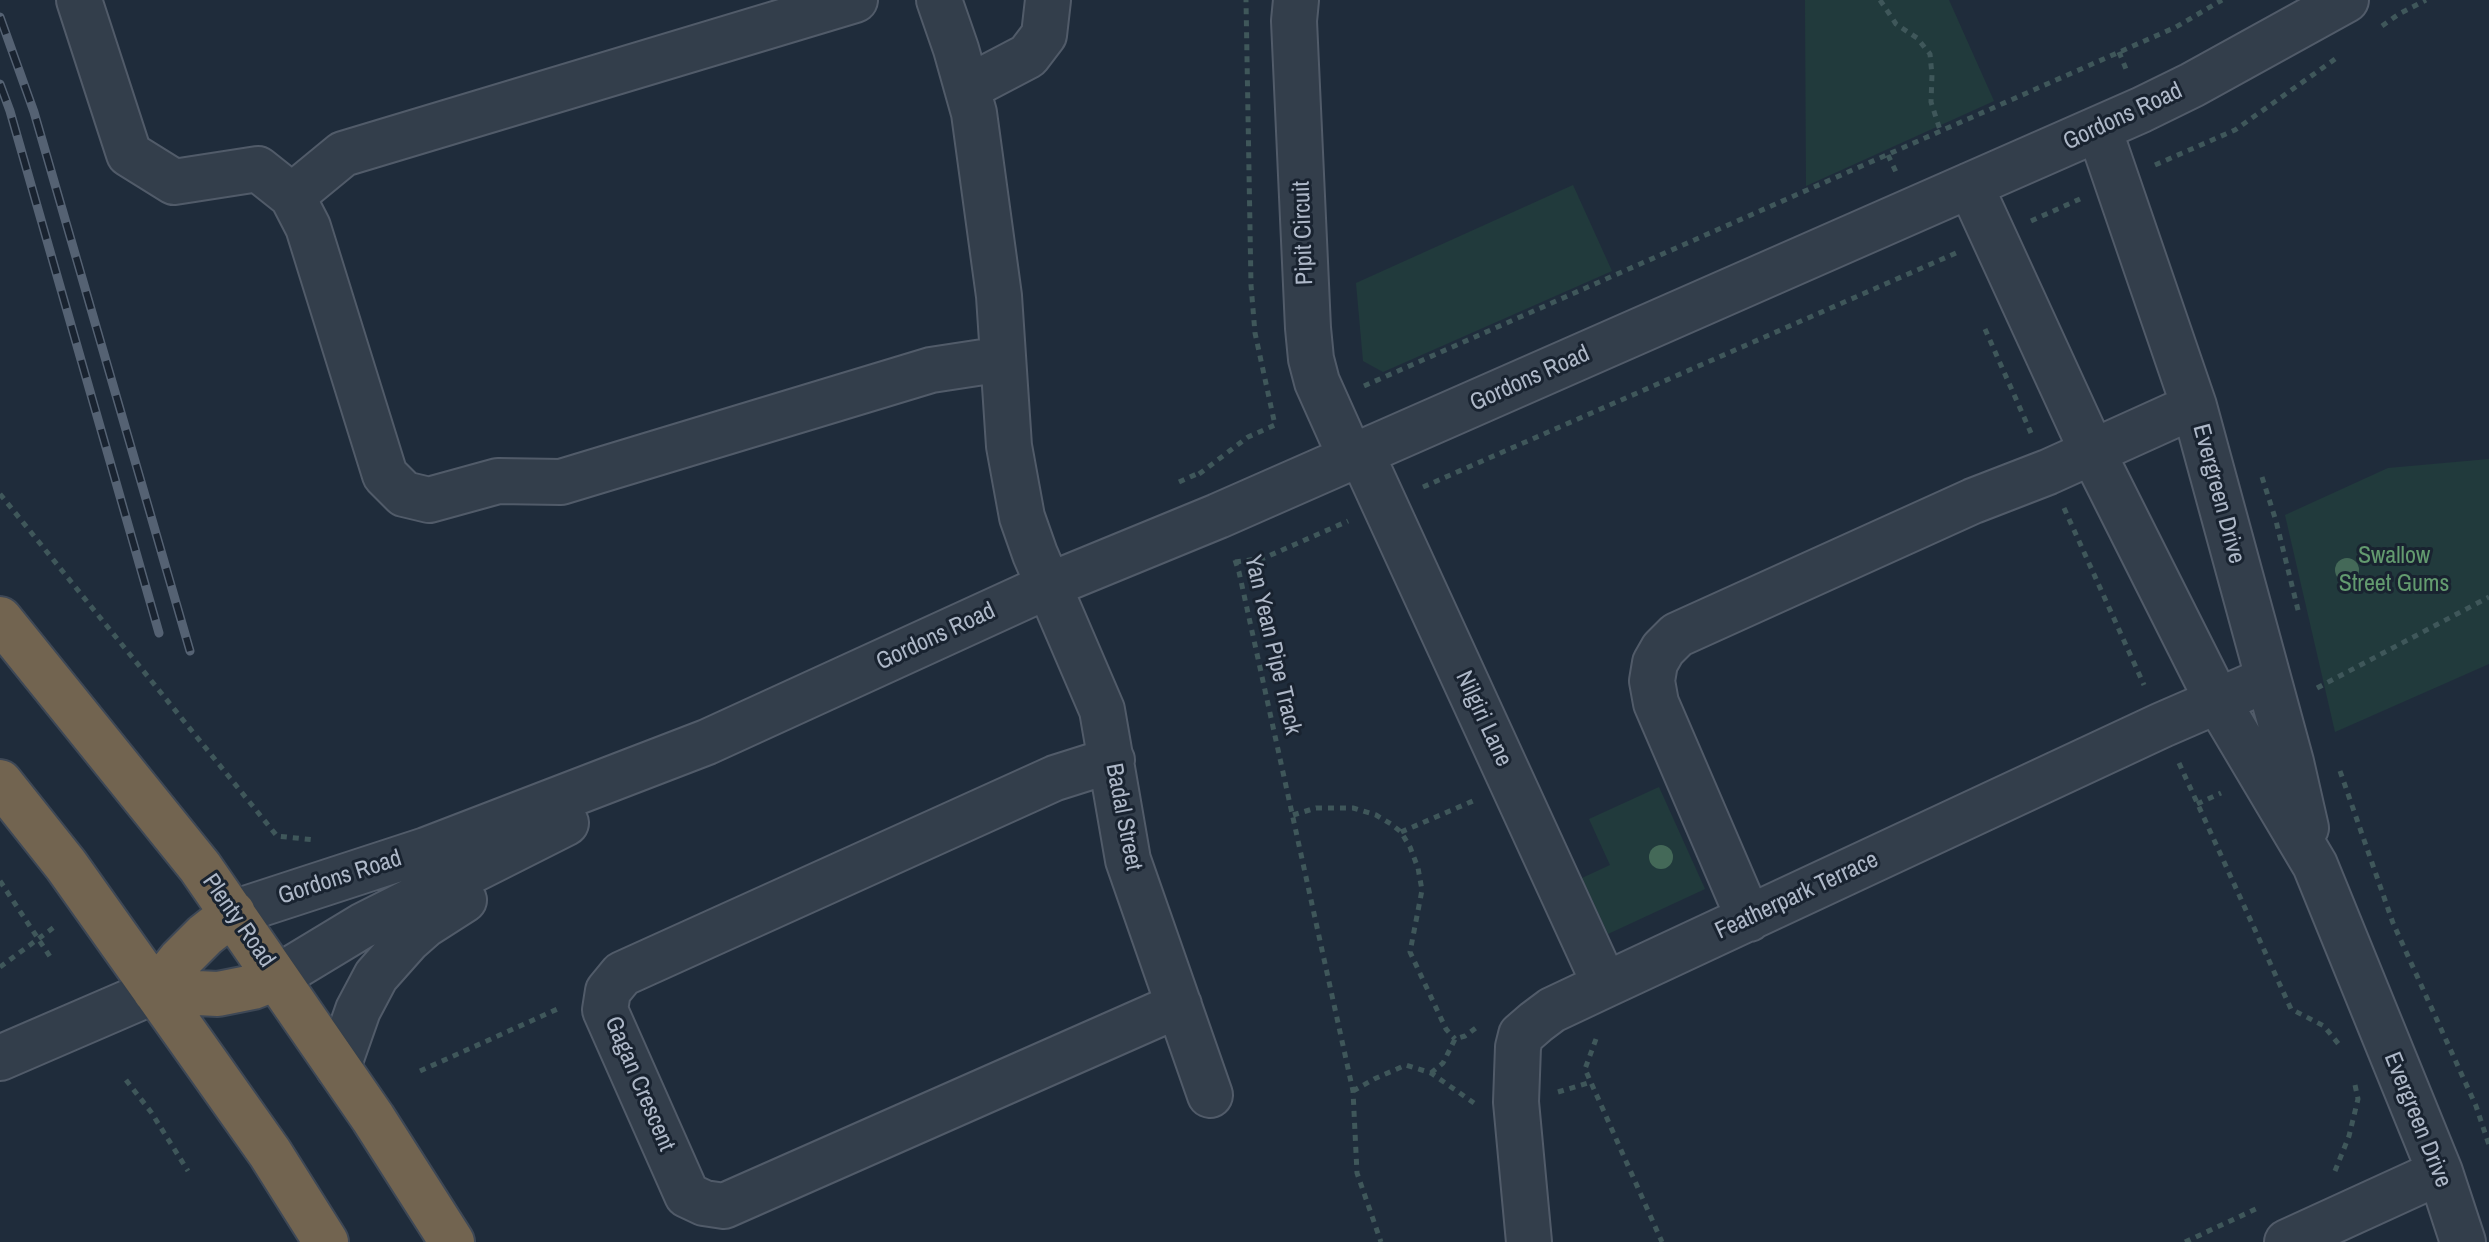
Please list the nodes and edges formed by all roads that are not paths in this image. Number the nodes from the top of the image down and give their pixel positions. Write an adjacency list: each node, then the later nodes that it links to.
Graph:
1 (79, 0): 10 (street)
2 (855, 0): 10 (street)
3 (939, 0): 7 (street, Badal Street)
4 (1048, 0): 7 (street)
5 (1296, 0): 13 (street, Pipit Circuit)
6 (2346, 0): 8 (street, Gordons Road)
7 (967, 88): 11 (street, Badal Street)
8 (2099, 129): 9 (street, Gordons Road); 12 (street, Evergreen Drive)
9 (1970, 185): 13 (street, Gordons Road); 14 (street, Evergreen Drive)
10 (292, 196): 11 (street)
11 (1003, 359): 15 (street, Badal Street)
12 (2194, 406): 14 (street); 17 (street, Evergreen Drive)
13 (1368, 450): 15 (street, Gordons Road); 27 (street, Nilgiri Lane)
14 (2092, 451): 18 (street, Evergreen Drive); 25 (street)
15 (1050, 585): 19 (street, Gordons Road); 20 (street, Badal Street)
16 (0, 619): 24 (highway, Plenty Road)
17 (2268, 679): 18 (street, Featherpark Terrace); 23 (street, Evergreen Drive)
18 (2217, 700): 23 (street, Evergreen Drive); 25 (street, Featherpark Terrace)
19 (707, 742): 21 (street, Gordons Road); 24 (street, Gordons Road)
20 (1112, 760): 29 (street, Badal Street); 29 (street, Gagan Crescent)
21 (663, 769): 26 (street, Gordons Road); 31 (street)
22 (0, 782): 28 (highway)
23 (2315, 865): 33 (street, Evergreen Drive)
24 (233, 913): 26 (highway, Plenty Road); 28 (highway, Gordons Road)
25 (1749, 919): 27 (street, Featherpark Terrace)
26 (276, 978): 28 (highway); 31 (highway, Plenty Road)
27 (1605, 985): 36 (street, Featherpark Terrace)
28 (155, 991): 30 (street, Gordons Road); 34 (highway)
29 (1179, 1005): 32 (street, Badal Street)
30 (0, 1058)
31 (338, 1067): 35 (highway, Plenty Road)
32 (1210, 1095)
33 (2440, 1172): 37 (street); 38 (street, Evergreen Drive)
34 (326, 1242)
35 (452, 1242)
36 (1529, 1242)
37 (2287, 1242)
38 (2463, 1242)

